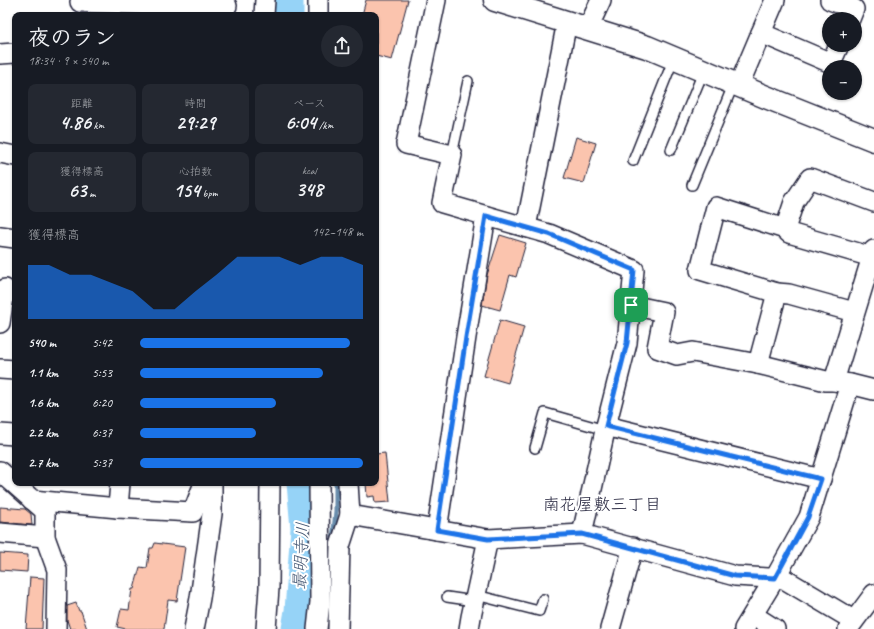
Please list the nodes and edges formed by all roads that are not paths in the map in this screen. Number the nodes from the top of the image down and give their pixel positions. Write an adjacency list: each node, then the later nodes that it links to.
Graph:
1 (265, 0): 10 (street)
2 (318, 0): 11 (street)
3 (436, 0): 27 (street)
4 (495, 0): 13 (street)
5 (601, 0): 14 (street)
6 (775, 0): 15 (street)
7 (830, 0): 12 (street)
8 (80, 6): 9 (street)
9 (226, 7)
10 (264, 12)
11 (318, 12)
12 (853, 12)
13 (567, 22): 14 (street); 32 (street)
14 (588, 28): 19 (street)
15 (760, 33): 16 (street); 22 (street)
16 (836, 52)
17 (12, 53): 18 (street)
18 (0, 54)
19 (674, 58): 20 (street); 28 (lane)
20 (704, 70): 22 (street); 24 (lane)
21 (468, 81): 27 (lane)
22 (736, 84): 23 (street); 29 (lane)
23 (874, 140)
24 (671, 150)
25 (0, 153): 26 (street)
26 (12, 155)
27 (452, 155): 31 (street)
28 (633, 161)
29 (692, 184)
30 (874, 202): 33 (street)
31 (486, 216): 32 (street); 64 (street)
32 (526, 227): 39 (street)
33 (785, 229): 36 (street); 38 (street)
34 (0, 236): 35 (street)
35 (12, 238)
36 (873, 254): 40 (street)
37 (5, 289): 41 (street)
38 (777, 293): 40 (street); 42 (street)
39 (631, 305): 42 (street); 47 (street)
40 (854, 312): 45 (street)
41 (0, 323)
42 (758, 364): 45 (street)
43 (0, 369): 44 (street)
44 (12, 370)
45 (842, 382): 46 (street); 52 (street)
46 (874, 390)
47 (606, 428): 50 (lane); 52 (street); 66 (street)
48 (0, 434): 49 (street)
49 (12, 435)
50 (535, 448)
51 (3, 478): 53 (street)
52 (821, 479): 70 (street)
53 (12, 485)
54 (14, 486): 61 (street)
55 (120, 486): 62 (street)
56 (203, 486): 62 (street)
57 (212, 486): 75 (street)
58 (270, 486): 80 (street)
59 (319, 486): 81 (street)
60 (348, 486): 63 (street)
61 (32, 500): 62 (street); 67 (street)
62 (118, 508)
63 (350, 515): 64 (street); 82 (street)
64 (437, 530): 68 (street)
65 (0, 533): 67 (street)
66 (582, 534): 68 (street); 69 (street)
67 (46, 537): 78 (street)
68 (488, 539): 73 (street)
69 (633, 548): 70 (street); 84 (street)
70 (775, 578): 76 (street); 77 (street)
71 (874, 594): 77 (street)
72 (447, 597): 73 (lane)
73 (475, 598): 74 (lane); 83 (street)
74 (543, 599)
75 (195, 621): 79 (street)
76 (748, 622): 85 (street)
77 (850, 625)
78 (56, 629)
79 (186, 629)
80 (266, 629)
81 (317, 629)
82 (338, 629)
83 (469, 629)
84 (610, 629)
85 (774, 629)

